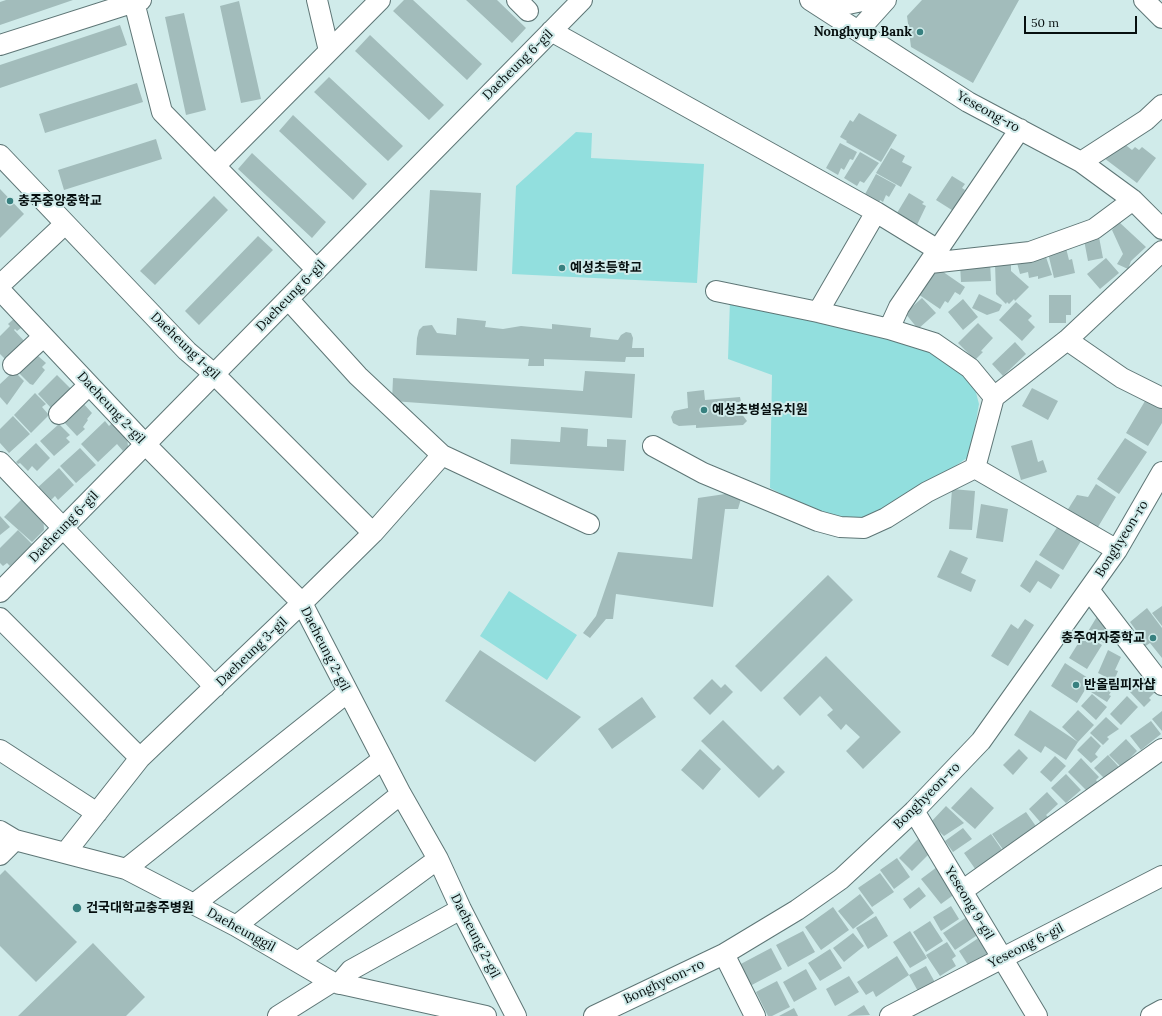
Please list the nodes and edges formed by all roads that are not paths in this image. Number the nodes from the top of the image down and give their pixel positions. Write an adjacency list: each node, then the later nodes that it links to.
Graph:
1 (317, 0): 13 (street)
2 (380, 0): 13 (street)
3 (582, 0): 10 (street, Daeheung 6-gil)
4 (866, 0): 8 (street)
5 (886, 0): 11 (street)
6 (1144, 0): 9 (street)
7 (138, 1): 12 (street); 18 (street)
8 (817, 5): 11 (street, Yeseong-ro)
9 (1162, 18)
10 (551, 31): 20 (street); 25 (street, Daeheung 6-gil)
11 (858, 31): 15 (street, Yeseong-ro)
12 (0, 45)
13 (329, 51): 18 (street)
14 (1162, 105): 17 (street)
15 (1020, 129): 17 (street, Yeseong-ro); 24 (street)
16 (0, 155): 21 (street, Daeheung 1-gil)
17 (1081, 162): 19 (street, Yeseong-ro)
18 (215, 166): 25 (street)
19 (1133, 200): 22 (street, Yeseong-ro); 24 (street)
20 (876, 212): 24 (street); 30 (street)
21 (65, 224): 26 (street); 35 (street, Daeheung 1-gil)
22 (1162, 229)
23 (1162, 251): 33 (street)
24 (934, 257): 31 (street)
25 (317, 270): 29 (street, Daeheung 6-gil)
26 (0, 285)
27 (0, 290): 32 (street, Daeheung 2-gil)
28 (716, 291): 30 (street)
29 (288, 299): 35 (street, Daeheung 6-gil); 42 (street)
30 (818, 312): 31 (street)
31 (890, 329): 37 (street)
32 (43, 336): 34 (street); 36 (street, Daeheung 2-gil)
33 (1067, 340): 37 (street); 38 (street)
34 (13, 365)
35 (214, 374): 40 (street, Daeheung 6-gil); 48 (street, Daeheung 1-gil)
36 (89, 385): 39 (street); 40 (street, Daeheung 2-gil)
37 (994, 397): 44 (street)
38 (1162, 398)
39 (59, 414)
40 (145, 444): 47 (street, Daeheung 6-gil); 52 (street, Daeheung 2-gil)
41 (653, 446): 44 (street)
42 (442, 455): 46 (street); 48 (street, Daeheung 3-gil)
43 (0, 462): 47 (street)
44 (975, 468): 49 (street)
45 (1162, 472): 49 (street, Bonghyeon-ro)
46 (589, 524)
47 (63, 527): 51 (street, Daeheung 6-gil); 55 (street)
48 (373, 533): 52 (street, Daeheung 3-gil)
49 (1117, 550): 50 (street, Bonghyeon-ro)
50 (1089, 590): 54 (street); 62 (street, Bonghyeon-ro)
51 (0, 592)
52 (302, 603): 55 (street, Daeheung 3-gil); 56 (street, Daeheung 2-gil)
53 (0, 618): 59 (street)
54 (1162, 685)
55 (215, 687): 59 (street, Daeheung 3-gil)
56 (348, 692): 60 (street, Daeheung 2-gil); 68 (street)
57 (1162, 749): 70 (street)
58 (0, 750): 63 (street)
59 (140, 758): 63 (street, Daeheung 3-gil)
60 (383, 759): 61 (street, Daeheung 2-gil); 71 (street)
61 (401, 794): 67 (street, Daeheung 2-gil); 73 (street)
62 (914, 811): 70 (street, Yeseong 9-gil); 74 (street, Bonghyeon-ro)
63 (97, 813): 65 (street, Daeheung 3-gil)
64 (7, 835): 65 (street, Daeheunggil); 66 (street)
65 (66, 852): 68 (street, Daeheunggil)
66 (0, 855)
67 (438, 859): 72 (street, Daeheung 2-gil); 76 (street)
68 (126, 869): 71 (street, Daeheunggil)
69 (1162, 876): 75 (street, Yeseong 6-gil)
70 (962, 892): 75 (street, Yeseong 9-gil)
71 (194, 904): 73 (street, Daeheunggil)
72 (461, 909): 77 (street); 81 (street, Daeheung 2-gil)
73 (236, 926): 76 (street, Daeheunggil)
74 (724, 954): 82 (street, Bonghyeon-ro); 83 (street)
75 (1003, 958): 84 (street, Yeseong 6-gil); 85 (street, Yeseong 9-gil)
76 (298, 962): 77 (street, Daeheunggil)
77 (336, 983): 79 (street); 80 (street, Daeheunggil)
78 (1162, 1010): 86 (street)
79 (278, 1016)
80 (486, 1016)
81 (516, 1016)
82 (594, 1016)
83 (755, 1016)
84 (890, 1016)
85 (1037, 1016)
86 (1151, 1016)

